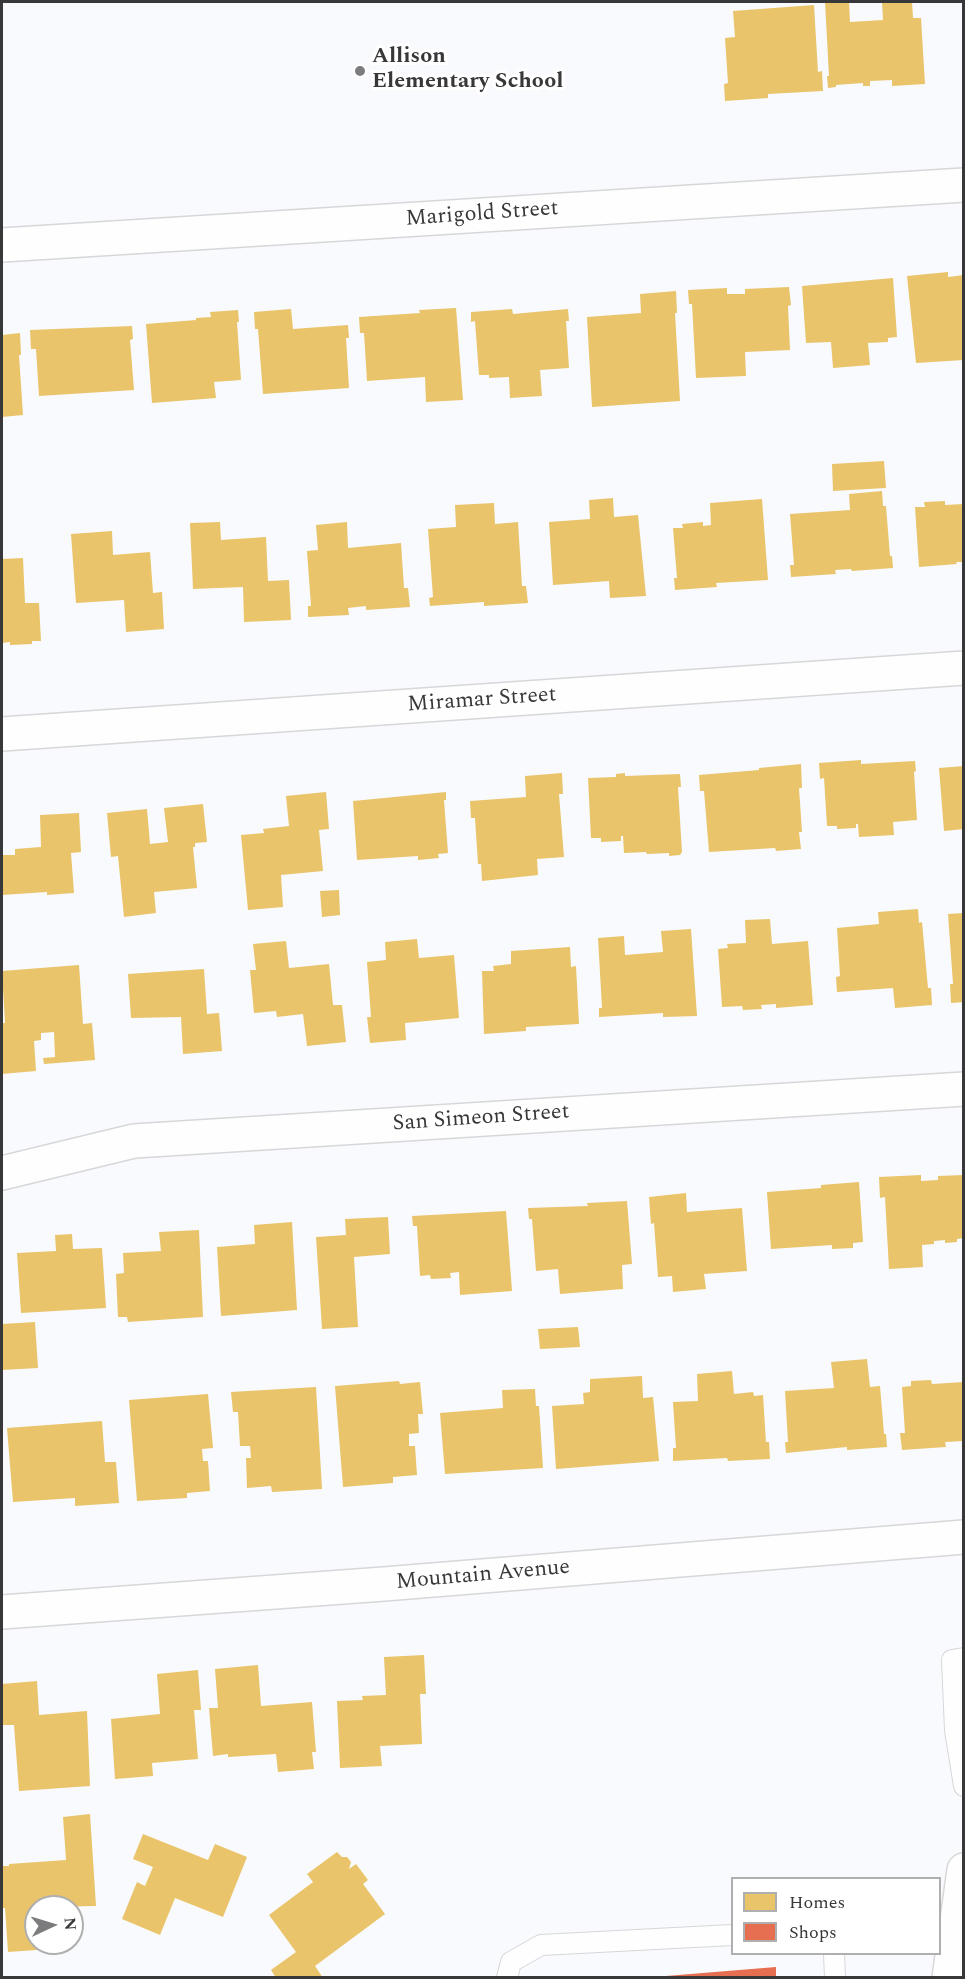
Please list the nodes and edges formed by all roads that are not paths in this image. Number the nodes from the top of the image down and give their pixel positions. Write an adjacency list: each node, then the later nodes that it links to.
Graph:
1 (963, 185): 2 (street, Marigold Street)
2 (2, 245)
3 (963, 668): 4 (street, Miramar Street)
4 (2, 734)
5 (963, 1089): 6 (street, San Simeon Street)
6 (2, 1173)
7 (963, 1537): 8 (street, Mountain Avenue)
8 (2, 1612)
9 (963, 1658): 10 (lane)
10 (963, 1786)
11 (963, 1870): 13 (street)
12 (731, 1935): 15 (lane)
13 (952, 1942): 17 (street)
14 (834, 1955): 16 (lane)
15 (507, 1977)
16 (836, 1977)
17 (949, 1977)

